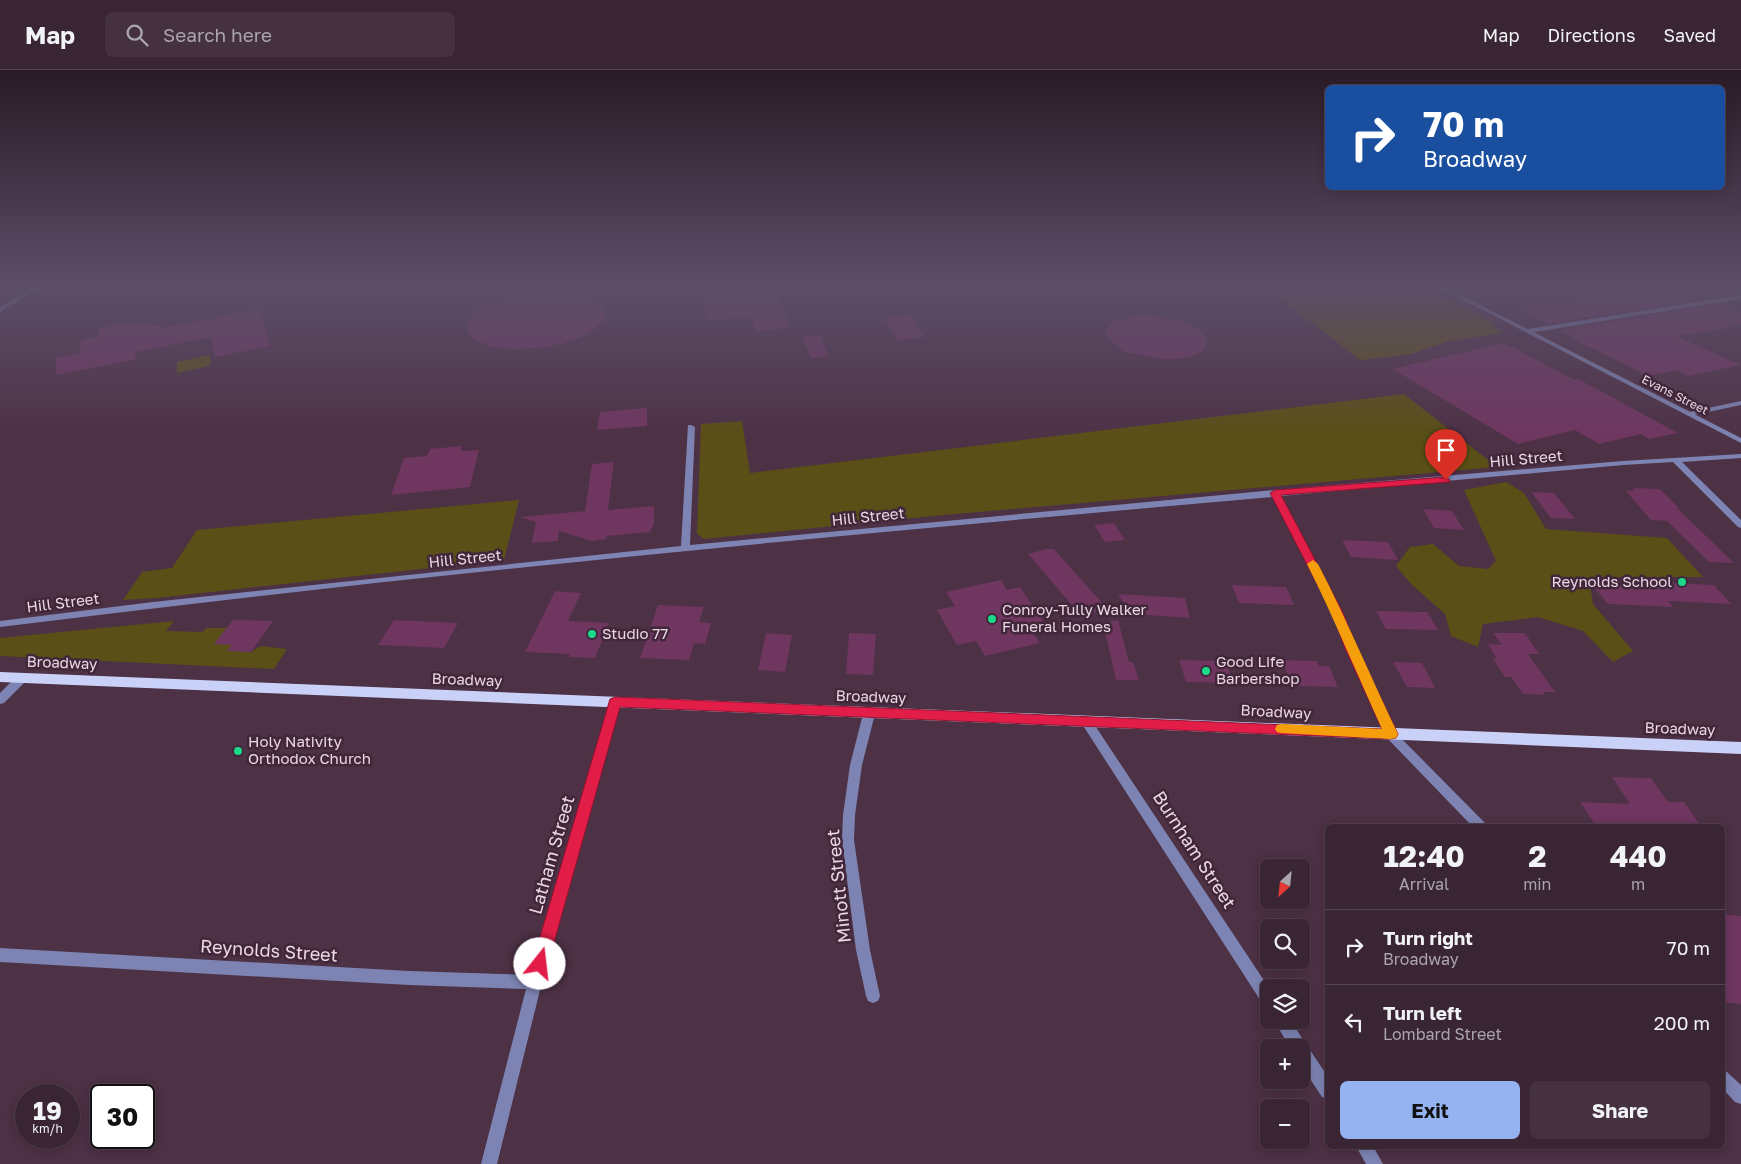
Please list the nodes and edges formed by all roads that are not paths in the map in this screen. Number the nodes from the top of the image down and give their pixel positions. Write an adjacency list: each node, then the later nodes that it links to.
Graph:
1 (1540, 337): 3 (street, Evans Street)
2 (1741, 403): 3 (street)
3 (1689, 414): 5 (street, Evans Street)
4 (691, 426): 10 (street)
5 (1741, 441)
6 (1741, 456): 7 (street, Hill Street)
7 (1674, 460): 8 (street, Hill Street); 9 (street)
8 (1275, 493): 10 (street, Hill Street); 18 (street)
9 (1741, 525)
10 (684, 548): 11 (street, Hill Street)
11 (0, 624)
12 (0, 677): 13 (main road, Broadway)
13 (22, 678): 14 (street); 15 (main road, Broadway)
14 (0, 700)
15 (615, 702): 16 (main road, Broadway); 22 (street, Latham Street)
16 (869, 714): 17 (main road, Broadway); 24 (street, Minott Street)
17 (1086, 721): 18 (main road, Broadway); 23 (street, Burnham Street)
18 (1391, 734): 19 (main road, Broadway); 20 (street)
19 (1741, 748)
20 (1478, 824)
21 (0, 955): 22 (street, Reynolds Street)
22 (535, 982): 30 (street, Latham Street)
23 (1260, 987)
24 (873, 996)
25 (1310, 1064): 27 (street)
26 (1725, 1080): 28 (street)
27 (1325, 1086)
28 (1741, 1096)
29 (1366, 1149): 31 (street)
30 (489, 1164)
31 (1375, 1164)

